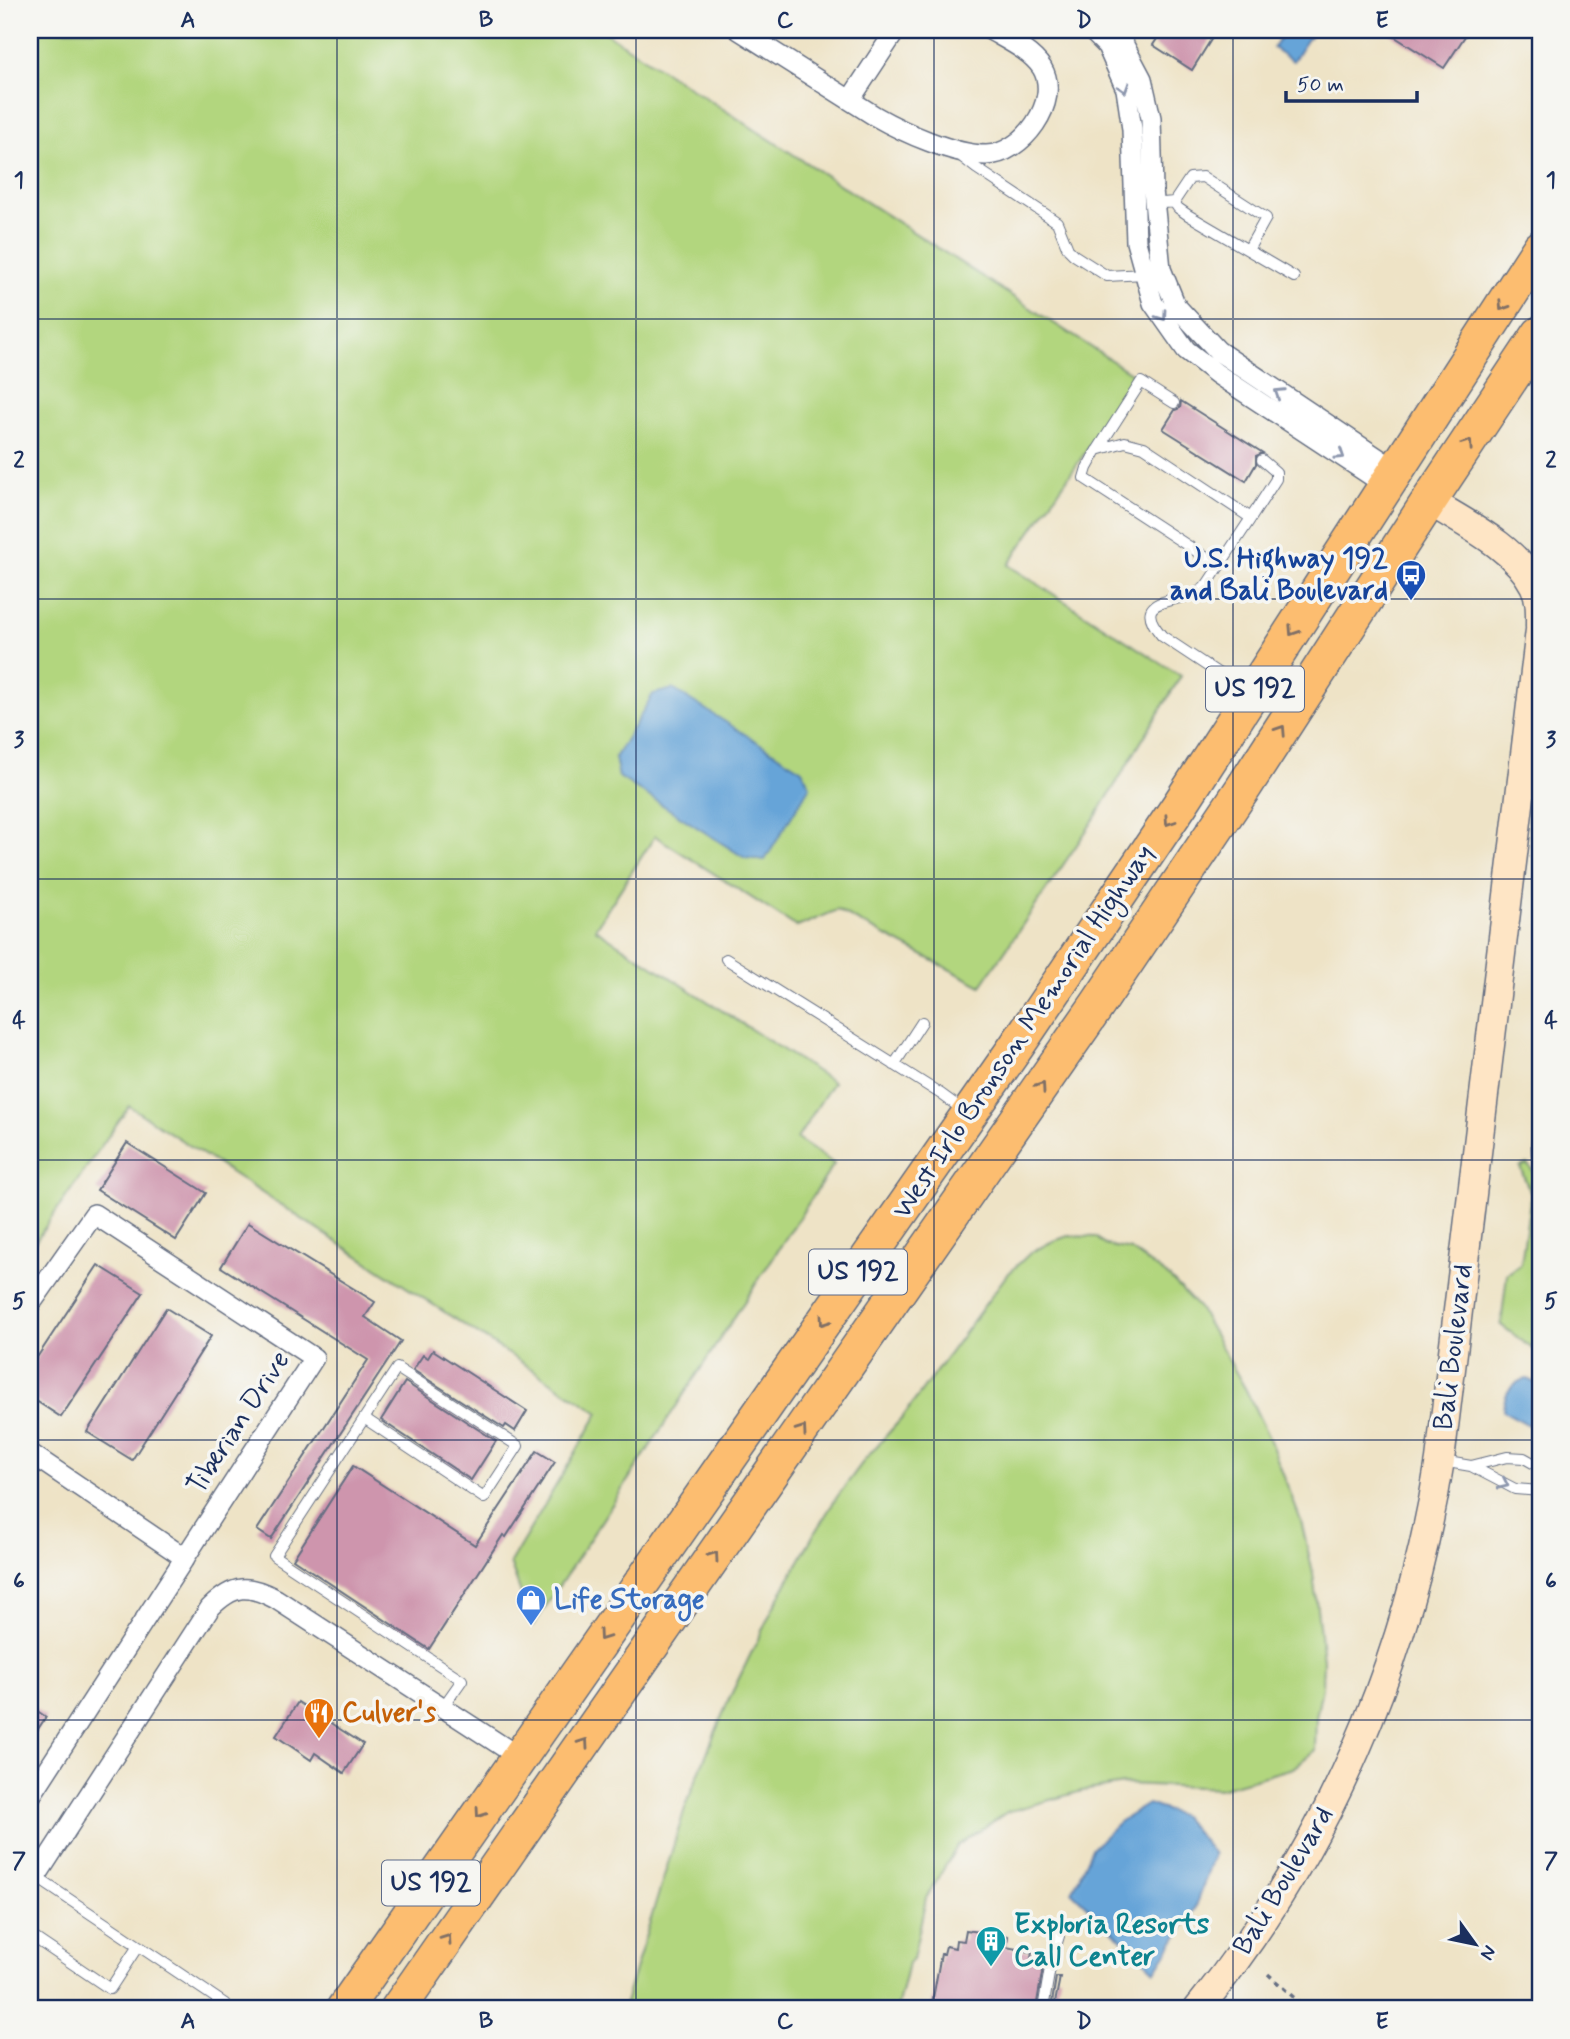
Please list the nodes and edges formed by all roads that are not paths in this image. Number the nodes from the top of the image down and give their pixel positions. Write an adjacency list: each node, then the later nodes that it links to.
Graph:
1 (740, 30): 6 (street)
2 (896, 30): 7 (street)
3 (990, 30): 8 (street)
4 (1091, 30): 10 (street, one-way to 10)
5 (1116, 30): 9 (street)
6 (763, 36): 7 (street)
7 (850, 100): 8 (street)
8 (951, 148): 13 (lane)
9 (1164, 203): 10 (lane); 12 (lane); 12 (lane); 13 (street)
10 (1135, 204): 13 (street)
11 (1540, 248): 16 (highway, West Irlo Bronson Memorial Highway / US 192, one-way to 16)
12 (1248, 250): 14 (lane)
13 (1153, 271): 20 (street)
14 (1294, 277)
15 (1540, 334): 21 (highway, West Irlo Bronson Memorial Highway / US 192, one-way to 15)
16 (1441, 402): 20 (highway, West Irlo Bronson Memorial Highway / US 192); 21 (highway)
17 (1174, 403): 18 (lane)
18 (1097, 450): 22 (lane); 25 (lane)
19 (1262, 460): 22 (lane)
20 (1392, 479): 23 (highway); 28 (highway, West Irlo Bronson Memorial Highway / US 192, one-way to 28)
21 (1429, 501): 23 (highway, West Irlo Bronson Memorial Highway / US 192); 24 (street, Bali Boulevard)
22 (1251, 518): 25 (lane)
23 (1391, 561): 35 (highway, West Irlo Bronson Memorial Highway / US 192, one-way to 23)
24 (1533, 563): 26 (street, Bali Boulevard)
25 (1219, 566): 28 (lane)
26 (1540, 617): 27 (street, Bali Boulevard)
27 (1540, 629): 41 (street, Bali Boulevard)
28 (1251, 695): 31 (highway, West Irlo Bronson Memorial Highway / US 192, one-way to 31)
29 (726, 959): 32 (lane)
30 (922, 1021): 32 (lane)
31 (1018, 1044): 33 (highway, West Irlo Bronson Memorial Highway / US 192); 35 (highway)
32 (894, 1065): 33 (lane)
33 (969, 1115): 37 (highway); 46 (highway, West Irlo Bronson Memorial Highway / US 192, one-way to 46)
34 (1540, 1117): 36 (lane)
35 (1005, 1139): 37 (highway, West Irlo Bronson Memorial Highway / US 192)
36 (1540, 1167)
37 (946, 1223): 49 (highway, West Irlo Bronson Memorial Highway / US 192, one-way to 37)
38 (30, 1305): 45 (street, Tiberian Drive)
39 (364, 1419): 39 (lane); 47 (lane)
40 (30, 1452): 45 (street)
41 (1440, 1460): 42 (lane); 62 (street, Bali Boulevard)
42 (1471, 1466): 43 (lane); 44 (lane, one-way to 44)
43 (1540, 1467)
44 (1540, 1491)
45 (185, 1558): 50 (street, Tiberian Drive)
46 (565, 1690): 48 (highway, West Irlo Bronson Memorial Highway / US 192); 49 (highway)
47 (443, 1707): 48 (street); 52 (street)
48 (519, 1757): 51 (highway); 59 (highway, West Irlo Bronson Memorial Highway / US 192, one-way to 59)
49 (561, 1775): 51 (highway, West Irlo Bronson Memorial Highway / US 192)
50 (30, 1797)
51 (517, 1839): 60 (highway, West Irlo Bronson Memorial Highway / US 192, one-way to 51)
52 (33, 1881): 55 (lane)
53 (1059, 1936): 61 (lane)
54 (36, 1939): 55 (lane)
55 (138, 1946): 58 (lane)
56 (30, 2000): 57 (lane)
57 (44, 2009)
58 (221, 2009)
59 (344, 2009)
60 (398, 2009)
61 (1043, 2009)
62 (1198, 2009)

